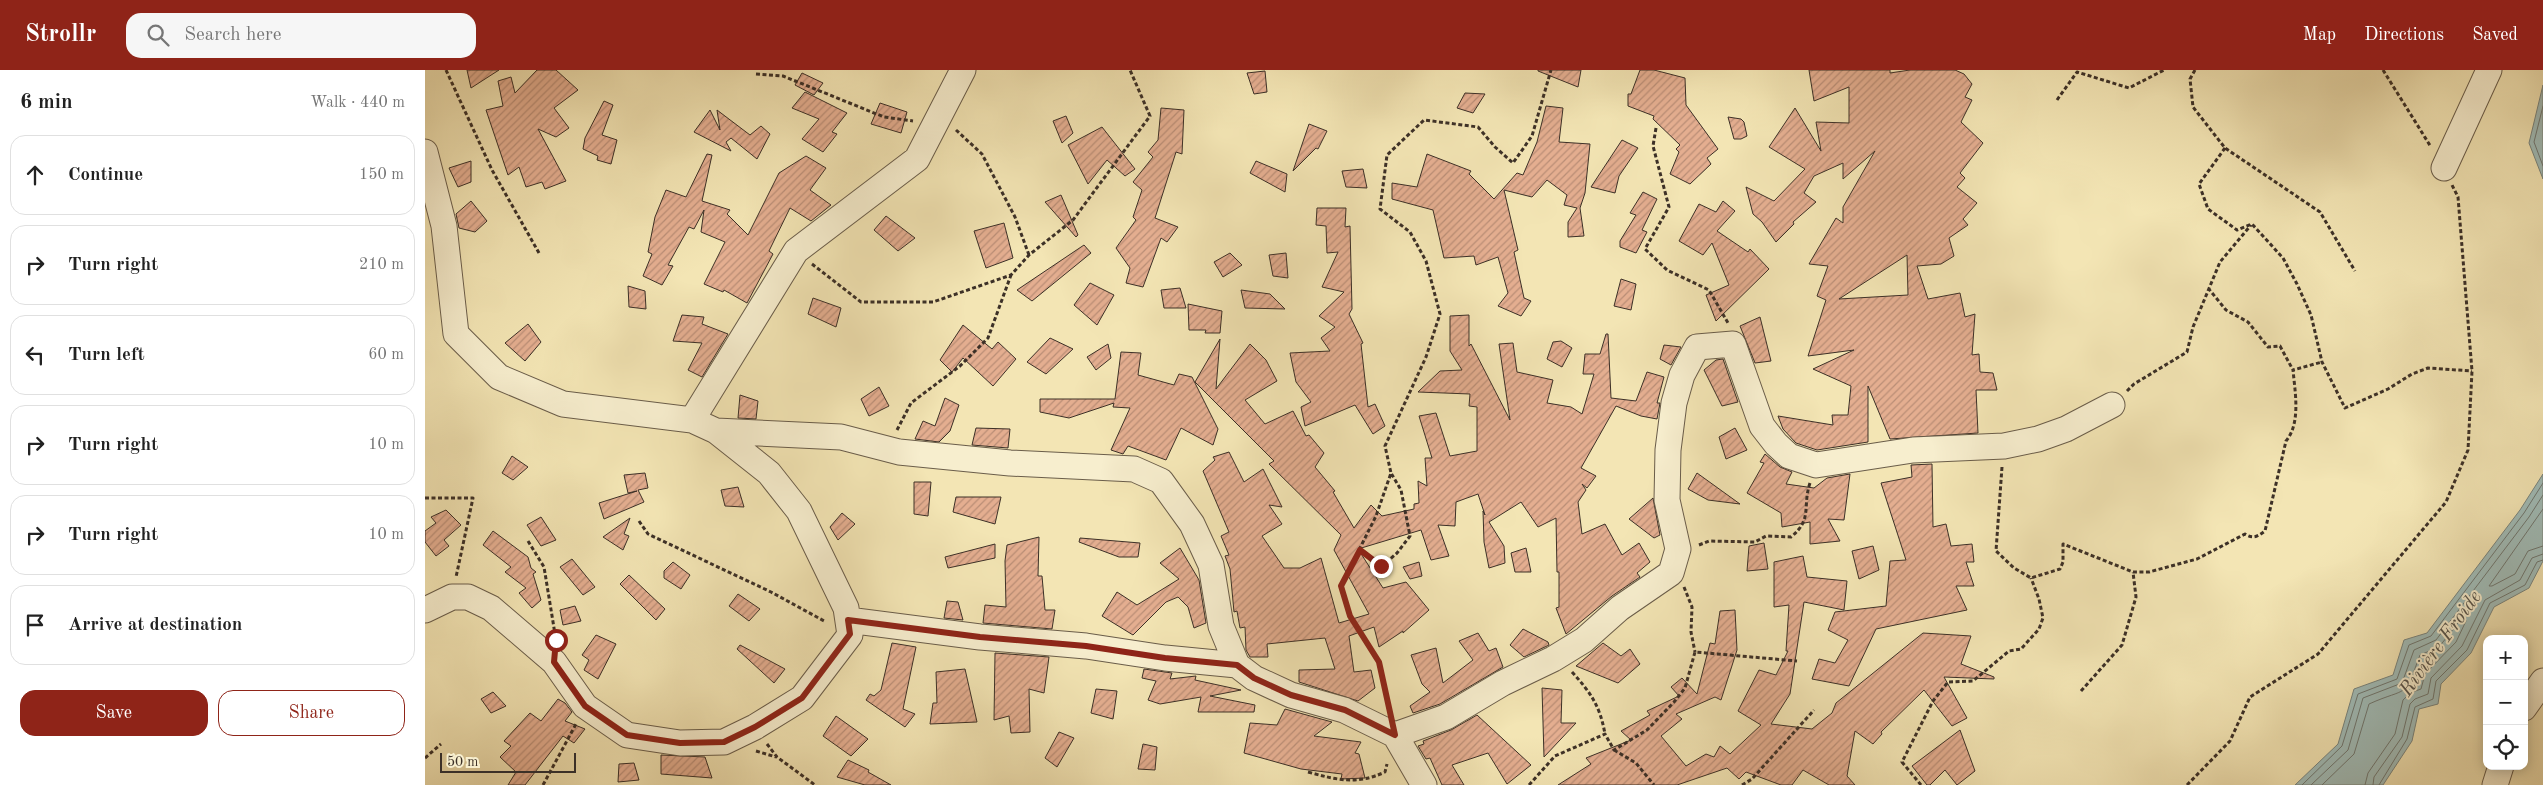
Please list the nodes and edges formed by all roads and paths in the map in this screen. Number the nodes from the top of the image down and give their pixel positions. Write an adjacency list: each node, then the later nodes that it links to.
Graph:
1 (446, 70): 18 (path)
2 (963, 70): 11 (street)
3 (1130, 70): 19 (path)
4 (1551, 70): 33 (path)
5 (2164, 70): 10 (path)
6 (2195, 70): 13 (path)
7 (2383, 70): 15 (path)
8 (2489, 70): 15 (street)
9 (756, 74): 11 (path)
10 (2057, 100)
11 (940, 116): 17 (street); 19 (path)
12 (1656, 128): 23 (path)
13 (2225, 148): 16 (path); 20 (path)
14 (425, 152): 28 (street)
15 (2444, 168): 26 (path)
16 (2251, 224): 22 (path); 24 (path)
17 (796, 251): 21 (path); 28 (street)
18 (539, 253)
19 (1029, 255): 21 (path)
20 (2355, 272)
21 (1011, 275): 31 (path)
22 (2207, 288): 25 (path); 27 (path)
23 (1730, 328)
24 (2322, 362): 25 (path); 26 (path)
25 (2293, 370): 39 (path)
26 (2472, 372): 70 (path)
27 (2112, 405): 30 (street)
28 (692, 420): 29 (street)
29 (716, 432): 31 (street); 44 (street)
30 (2004, 446): 32 (street); 41 (path)
31 (899, 452): 49 (street)
32 (1816, 465): 37 (path); 37 (street)
33 (1391, 473): 38 (path); 38 (path)
34 (425, 498): 42 (path)
35 (639, 521): 44 (path)
36 (528, 541): 48 (path)
37 (1679, 549): 40 (street)
38 (1360, 550): 57 (path)
39 (2133, 572): 41 (path); 51 (path)
40 (1671, 573): 45 (path); 46 (street)
41 (2031, 578): 69 (path)
42 (452, 597): 43 (street); 48 (street)
43 (425, 610)
44 (849, 627): 49 (street); 55 (street)
45 (1695, 652): 47 (path); 59 (path)
46 (1558, 656): 56 (path); 57 (street)
47 (1797, 661)
48 (554, 662): 53 (street)
49 (1237, 665): 57 (street)
50 (2543, 682): 52 (street)
51 (2081, 691)
52 (2528, 703)
53 (585, 706): 55 (street); 63 (path)
54 (1814, 710): 68 (path)
55 (755, 727): 64 (path)
56 (1605, 734): 59 (path); 66 (path)
57 (1395, 735): 62 (path); 65 (street)
58 (441, 744): 60 (path)
59 (1614, 750): 67 (path)
60 (425, 758)
61 (2500, 770): 71 (street)
62 (1308, 772)
63 (543, 785)
64 (815, 785)
65 (1424, 785)
66 (1529, 785)
67 (1654, 785)
68 (1742, 785)
69 (1921, 785)
70 (2187, 785)
71 (2495, 785)

